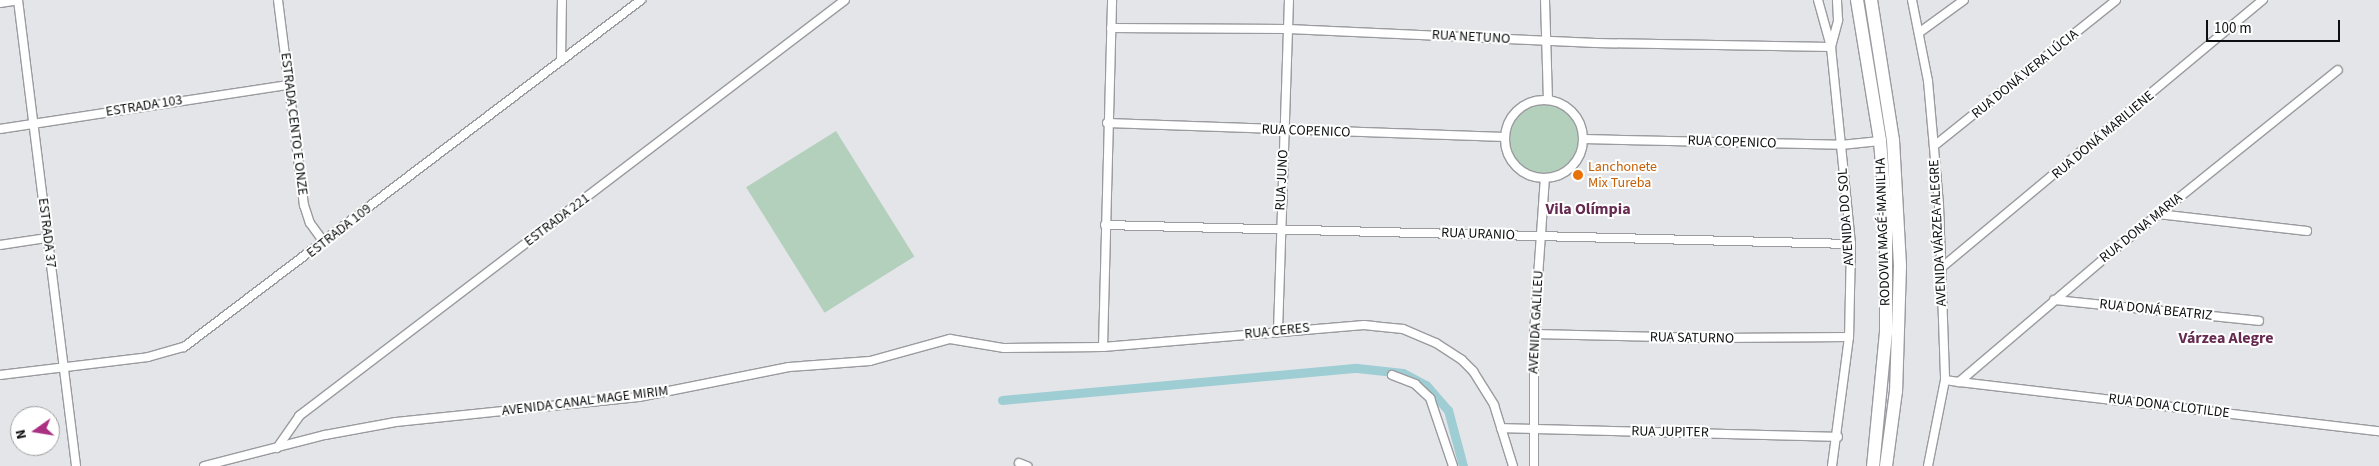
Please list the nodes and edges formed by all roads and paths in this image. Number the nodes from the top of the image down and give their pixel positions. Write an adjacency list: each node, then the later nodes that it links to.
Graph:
1 (18, 0): 17 (street); 28 (street, ESTRADA 37)
2 (278, 0): 25 (street, ESTRADA CENTO E ONZE)
3 (562, 0): 23 (street)
4 (641, 0): 23 (street, ESTRADA 109)
5 (845, 0): 63 (street, ESTRADA 221)
6 (1112, 0): 18 (street)
7 (1289, 0): 19 (street, RUA JUNO)
8 (1545, 0): 21 (street)
9 (1818, 0): 22 (street, AVENIDA DO SOL)
10 (1837, 0): 22 (street)
11 (1857, 0): 33 (highway, RODOVIA MAGÉ-MANILHA)
12 (1871, 0): 73 (highway, RODOVIA MAGÉ-MANILHA)
13 (1912, 0): 20 (street, AVENIDA VÁRZEA ALEGRE)
14 (1964, 0): 20 (street)
15 (2116, 0): 35 (street, RUA DONÁ VERA LÚCIA)
16 (2263, 0): 46 (street, RUA DONÁ MARILIENE)
17 (0, 2)
18 (1111, 28): 19 (street, RUA NETUNO); 27 (street)
19 (1288, 29): 21 (street, RUA NETUNO); 30 (street, RUA JUNO)
20 (1920, 32): 35 (street, AVENIDA VÁRZEA ALEGRE)
21 (1544, 41): 22 (street, RUA NETUNO); 26 (street)
22 (1831, 47): 34 (street, AVENIDA DO SOL)
23 (561, 60): 43 (street, ESTRADA 109)
24 (2338, 70): 37 (street, RUA DONA MARIA)
25 (288, 85): 28 (street, ESTRADA 103); 43 (street, ESTRADA CENTO E ONZE)
26 (1548, 99): 31 (street); 32 (street)
27 (1107, 123): 30 (street, RUA COPENICO); 38 (street)
28 (33, 124): 29 (street, ESTRADA 103); 42 (street, ESTRADA 37)
29 (0, 129)
30 (1284, 131): 31 (street, RUA COPENICO); 39 (street, RUA JUNO)
31 (1505, 137): 36 (street)
32 (1584, 138): 34 (street, RUA COPENICO); 36 (street)
33 (1880, 141): 34 (street, RUA COPENICO); 72 (highway, RODOVIA MAGÉ-MANILHA)
34 (1841, 145): 44 (street, AVENIDA DO SOL)
35 (1934, 146): 46 (street, AVENIDA VÁRZEA ALEGRE)
36 (1545, 178): 41 (street, AVENIDA GALILEU)
37 (2158, 214): 40 (street); 47 (street, RUA DONA MARIA)
38 (1105, 225): 39 (street, RUA URANIO); 53 (street)
39 (1279, 230): 41 (street, RUA URANIO); 49 (street, RUA JUNO)
40 (2307, 231)
41 (1540, 236): 44 (street, RUA URANIO); 50 (street, AVENIDA GALILEU)
42 (47, 238): 45 (street); 54 (street, ESTRADA 37)
43 (324, 242): 54 (street, ESTRADA 109)
44 (1851, 244): 51 (street, AVENIDA DO SOL)
45 (0, 245)
46 (1941, 268): 57 (street, AVENIDA VÁRZEA ALEGRE)
47 (2054, 300): 48 (street, RUA DONÁ BEATRIZ); 58 (street, RUA DONA MARIA)
48 (2259, 321)
49 (1278, 331): 53 (street, RUA CERES); 59 (street, RUA CERES)
50 (1534, 334): 51 (street, RUA SATURNO); 60 (street, AVENIDA GALILEU)
51 (1849, 336): 62 (street, AVENIDA DO SOL)
52 (966, 340): 53 (street, RUA CERES); 63 (street, AVENIDA CANAL MAGE MIRIM)
53 (1103, 347)
54 (64, 366): 56 (street, ESTRADA 109); 65 (street, ESTRADA 37)
55 (1392, 375): 68 (street)
56 (0, 376)
57 (1945, 380): 58 (street); 74 (street, AVENIDA VÁRZEA ALEGRE)
58 (1959, 382): 61 (street, RUA DONA CLOTILDE)
59 (1501, 428): 60 (street, RUA JUPITER); 69 (street, RUA CERES)
60 (1532, 429): 62 (street, RUA JUPITER); 70 (street, AVENIDA GALILEU)
61 (2379, 431)
62 (1838, 437): 71 (street, AVENIDA DO SOL)
63 (277, 448): 66 (street, AVENIDA CANAL MAGE MIRIM)
64 (1019, 463): 67 (street)
65 (76, 466)
66 (204, 466)
67 (1028, 466)
68 (1453, 466)
69 (1513, 466)
70 (1534, 466)
71 (1832, 466)
72 (1873, 466)
73 (1886, 466)
74 (1928, 466)

